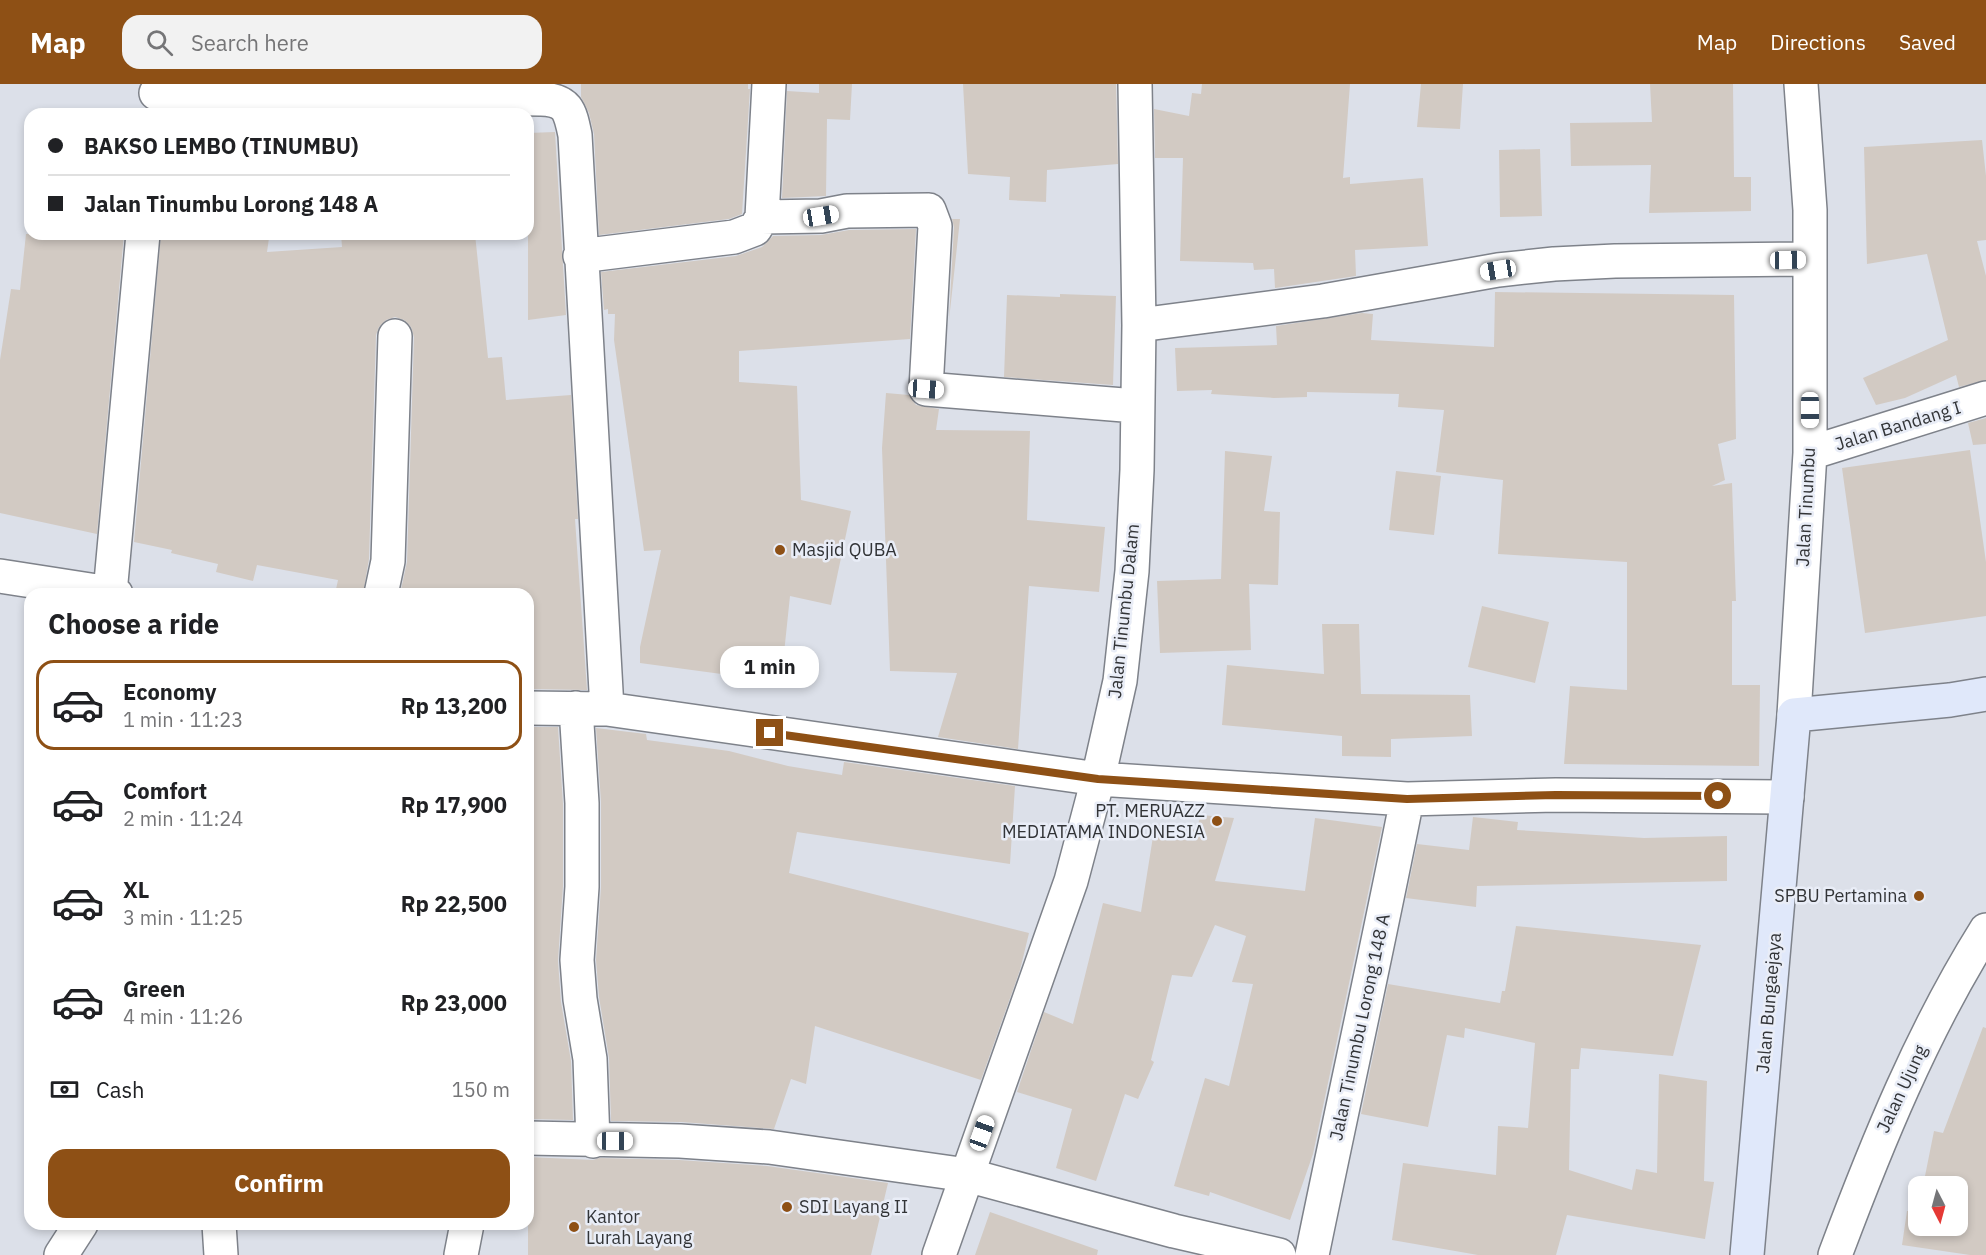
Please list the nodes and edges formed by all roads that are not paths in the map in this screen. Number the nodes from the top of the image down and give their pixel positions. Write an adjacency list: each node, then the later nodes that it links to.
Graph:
1 (769, 84): 5 (street)
2 (1135, 84): 9 (street, Jalan Tinumbu Dalam)
3 (1802, 84): 8 (street, Jalan Tinumbu)
4 (156, 97): 7 (street)
5 (762, 218): 7 (street); 12 (street)
6 (142, 240): 16 (street)
7 (580, 256): 20 (street)
8 (1810, 259): 9 (street); 13 (street, Jalan Tinumbu)
9 (1139, 325): 12 (street, Jalan Tinumbu Dalam)
10 (395, 336): 17 (street)
11 (1986, 398): 13 (street, Jalan Bandang I)
12 (1136, 406): 22 (street, Jalan Tinumbu Dalam)
13 (1810, 453): 21 (street, Jalan Tinumbu)
14 (0, 576): 15 (street)
15 (80, 588)
16 (113, 588)
17 (382, 588)
18 (1986, 694): 21 (main road)
19 (534, 708): 20 (street)
20 (592, 709): 22 (street); 27 (street)
21 (1794, 715): 23 (main road, Jalan Bungaejaya)
22 (1098, 779): 24 (street); 28 (street, Jalan Tinumbu Dalam)
23 (1787, 797): 24 (street); 38 (main road, Jalan Bungaejaya)
24 (1407, 799): 37 (street, Jalan Tinumbu Lorong 148 A)
25 (1986, 930): 39 (street, Jalan Ujung)
26 (534, 1138): 27 (street)
27 (593, 1141): 28 (street)
28 (967, 1175): 35 (street, Jalan Tinumbu Dalam); 36 (street)
29 (77, 1230): 32 (street)
30 (219, 1230): 33 (street)
31 (466, 1230): 34 (street)
32 (61, 1255)
33 (221, 1255)
34 (461, 1255)
35 (939, 1255)
36 (1279, 1255)
37 (1312, 1255)
38 (1747, 1255)
39 (1835, 1255)

